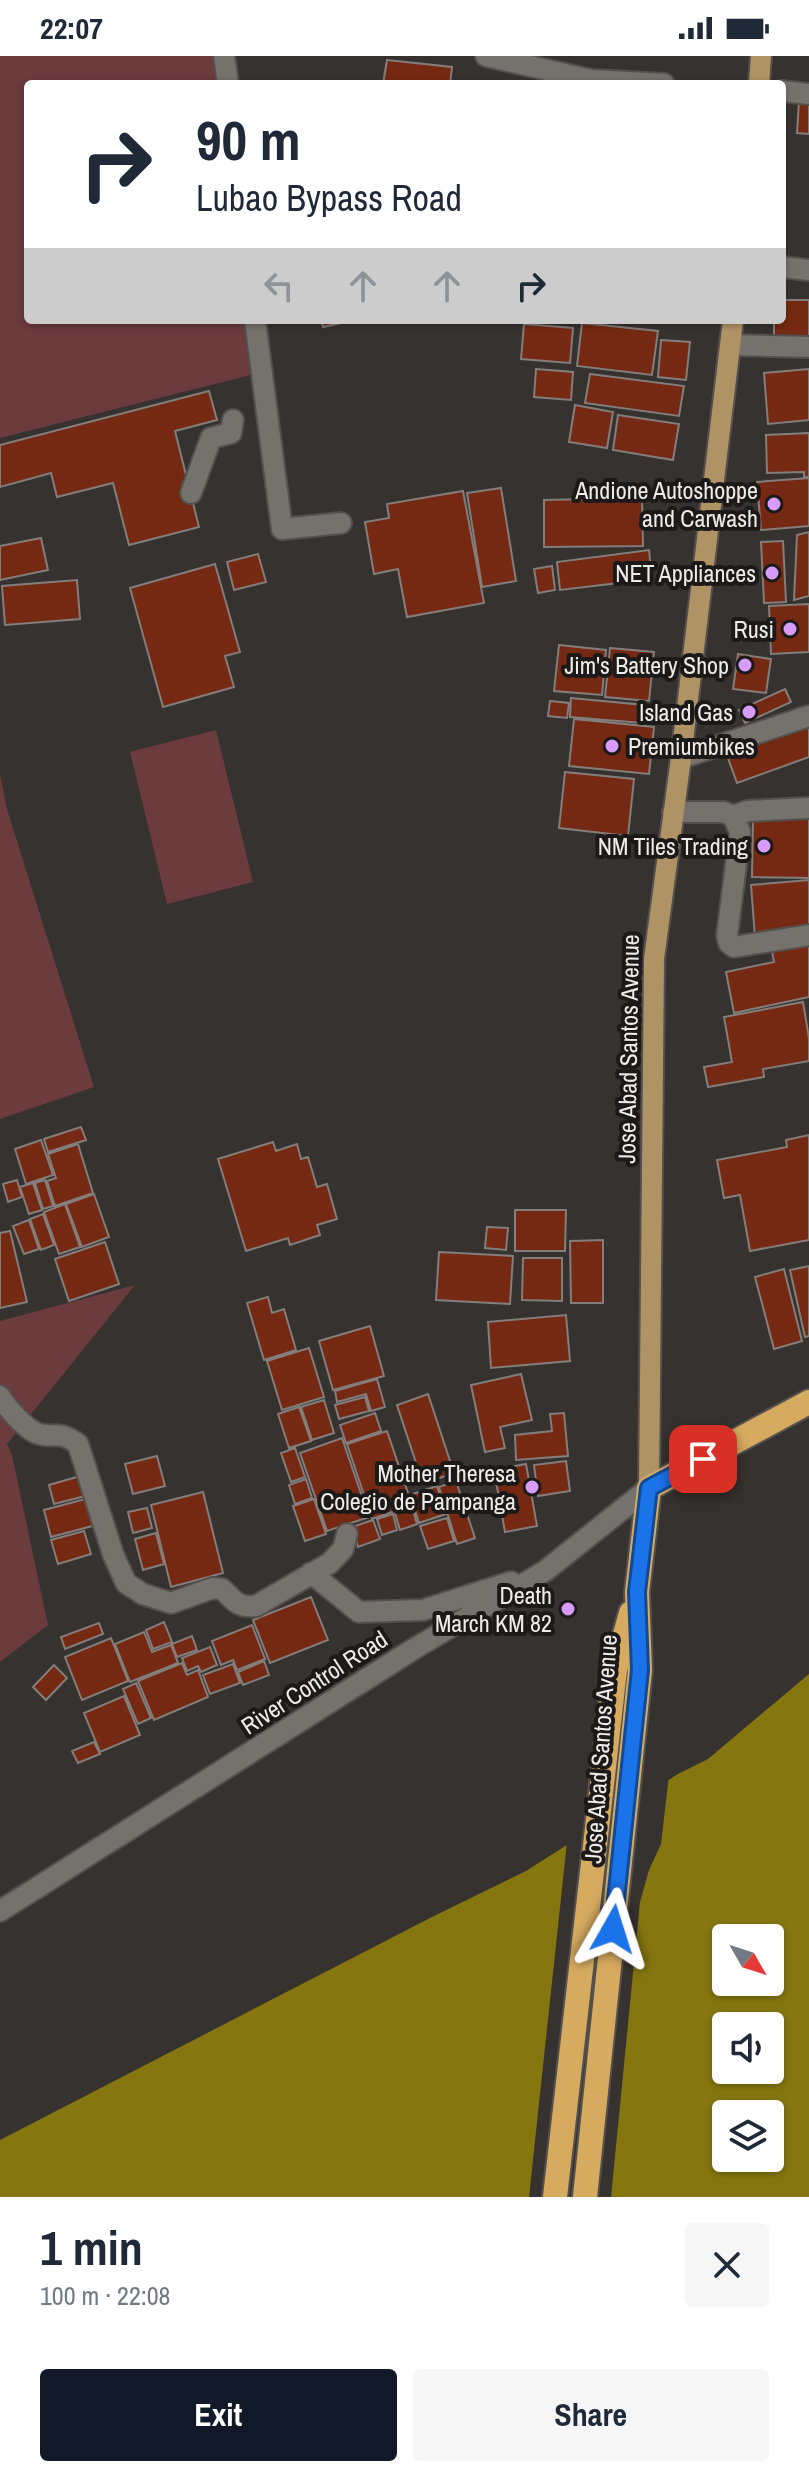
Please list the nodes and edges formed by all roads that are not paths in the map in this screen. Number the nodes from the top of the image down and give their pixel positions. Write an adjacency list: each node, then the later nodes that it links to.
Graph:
1 (224, 56): 4 (street)
2 (486, 56): 5 (street)
3 (761, 56): 6 (main road)
4 (227, 80)
5 (591, 80)
6 (759, 80)
7 (786, 91): 8 (street)
8 (809, 94)
9 (786, 267): 10 (street)
10 (809, 270)
11 (255, 324): 15 (street)
12 (733, 324): 13 (main road, Jose Abad Santos Avenue)
13 (731, 345): 14 (street); 21 (main road, Jose Abad Santos Avenue)
14 (809, 347)
15 (265, 404): 16 (street); 19 (street)
16 (233, 420): 17 (street); 18 (street)
17 (204, 428)
18 (191, 493)
19 (341, 523)
20 (809, 716): 21 (street)
21 (681, 758): 23 (main road, Jose Abad Santos Avenue)
22 (809, 808): 24 (street)
23 (673, 812): 24 (street); 28 (main road, Jose Abad Santos Avenue)
24 (733, 816): 25 (street)
25 (809, 935)
26 (0, 1396): 31 (street)
27 (809, 1402): 28 (highway)
28 (649, 1488): 30 (street, River Control Road); 32 (highway, Jose Abad Santos Avenue)
29 (347, 1534): 31 (street)
30 (545, 1571): 31 (street); 33 (street, River Control Road)
31 (311, 1573)
32 (637, 1592): 34 (highway, Jose Abad Santos Avenue); 35 (highway, Jose Abad Santos Avenue)
33 (0, 1911)
34 (555, 2197)
35 (585, 2197)

